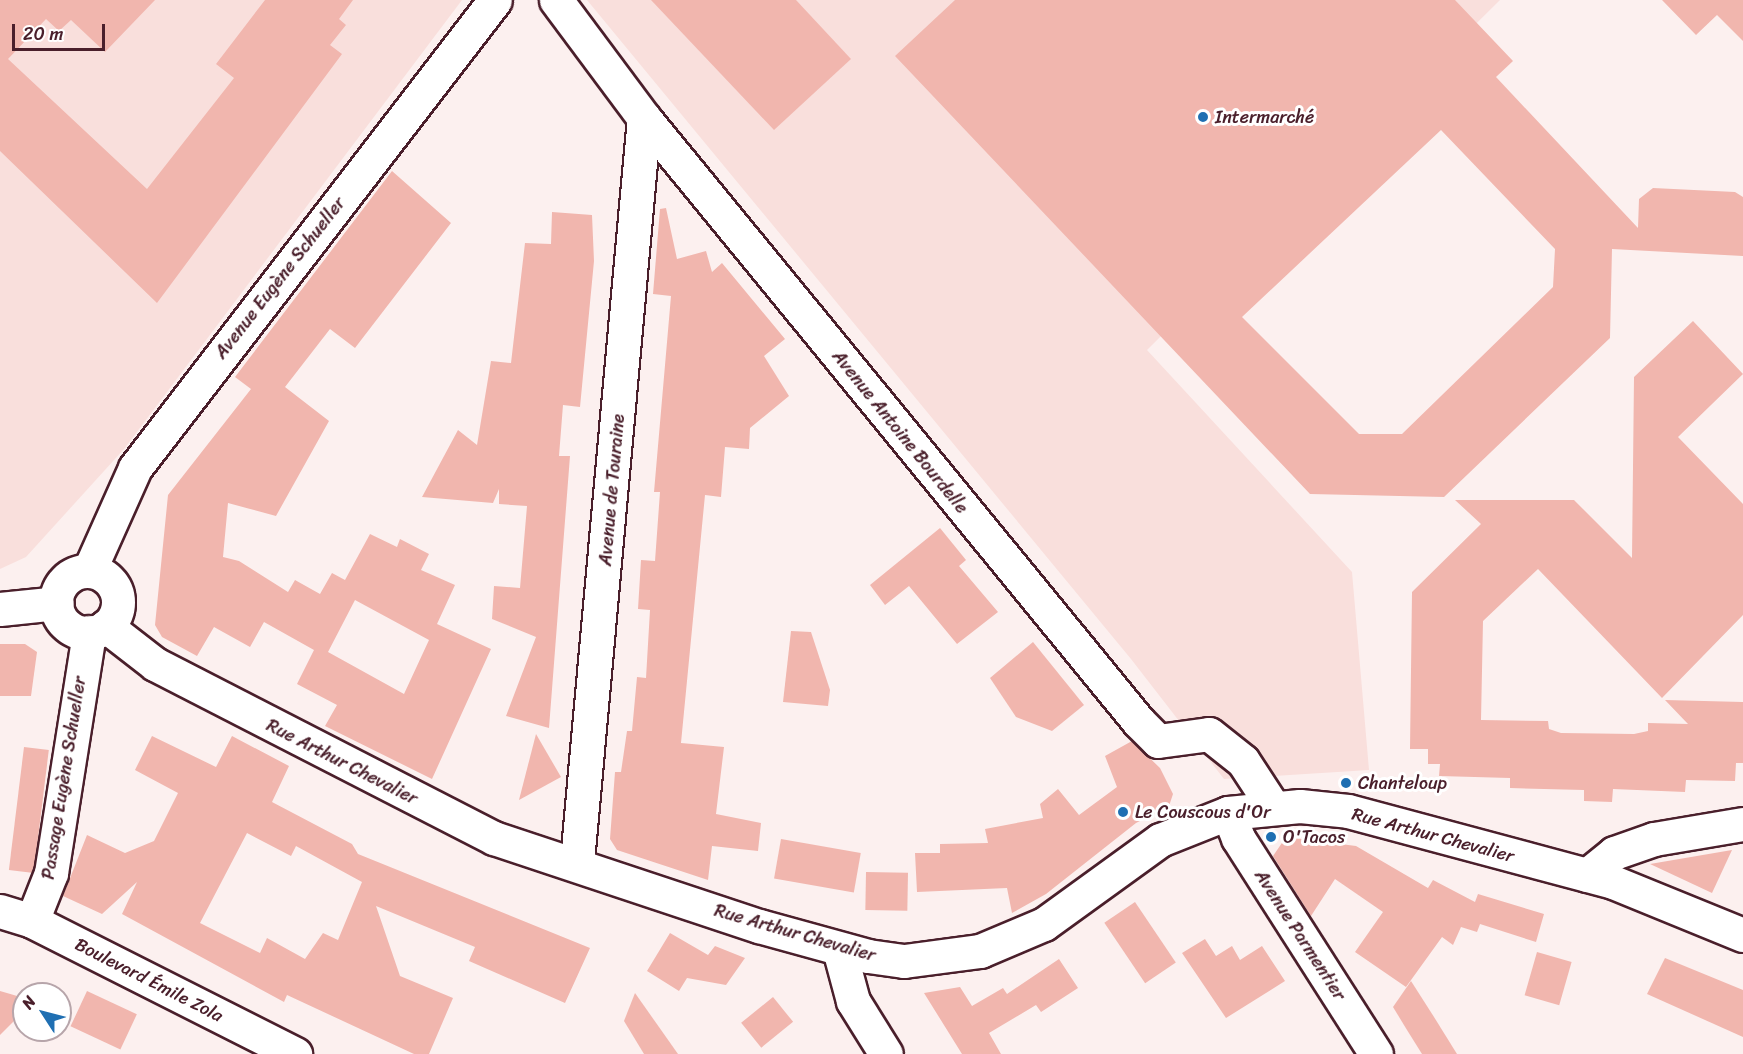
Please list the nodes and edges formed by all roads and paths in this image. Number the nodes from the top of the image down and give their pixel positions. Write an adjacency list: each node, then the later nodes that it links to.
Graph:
1 (495, 0): 4 (street, Avenue Eugène Schueller)
2 (556, 0): 3 (street, Avenue Antoine Bourdelle)
3 (644, 118): 8 (street, Avenue Antoine Bourdelle); 11 (street, Avenue de Touraine)
4 (89, 571): 5 (street); 7 (street)
5 (57, 603): 6 (street); 7 (street)
6 (0, 609)
7 (98, 629): 11 (street, Rue Arthur Chevalier); 14 (street, Passage Eugène Schueller)
8 (1274, 807): 9 (street, Rue Arthur Chevalier); 12 (street, Rue Arthur Chevalier)
9 (1228, 813): 16 (street, Rue Arthur Chevalier); 19 (street, Avenue Parmentier)
10 (1743, 824): 12 (street)
11 (577, 861): 16 (street, Rue Arthur Chevalier)
12 (1587, 875): 15 (street, Rue Arthur Chevalier)
13 (0, 911): 14 (street, Boulevard Émile Zola)
14 (32, 921): 17 (street, Boulevard Émile Zola)
15 (1743, 935)
16 (839, 949): 18 (street)
17 (295, 1054)
18 (886, 1054)
19 (1376, 1054)

